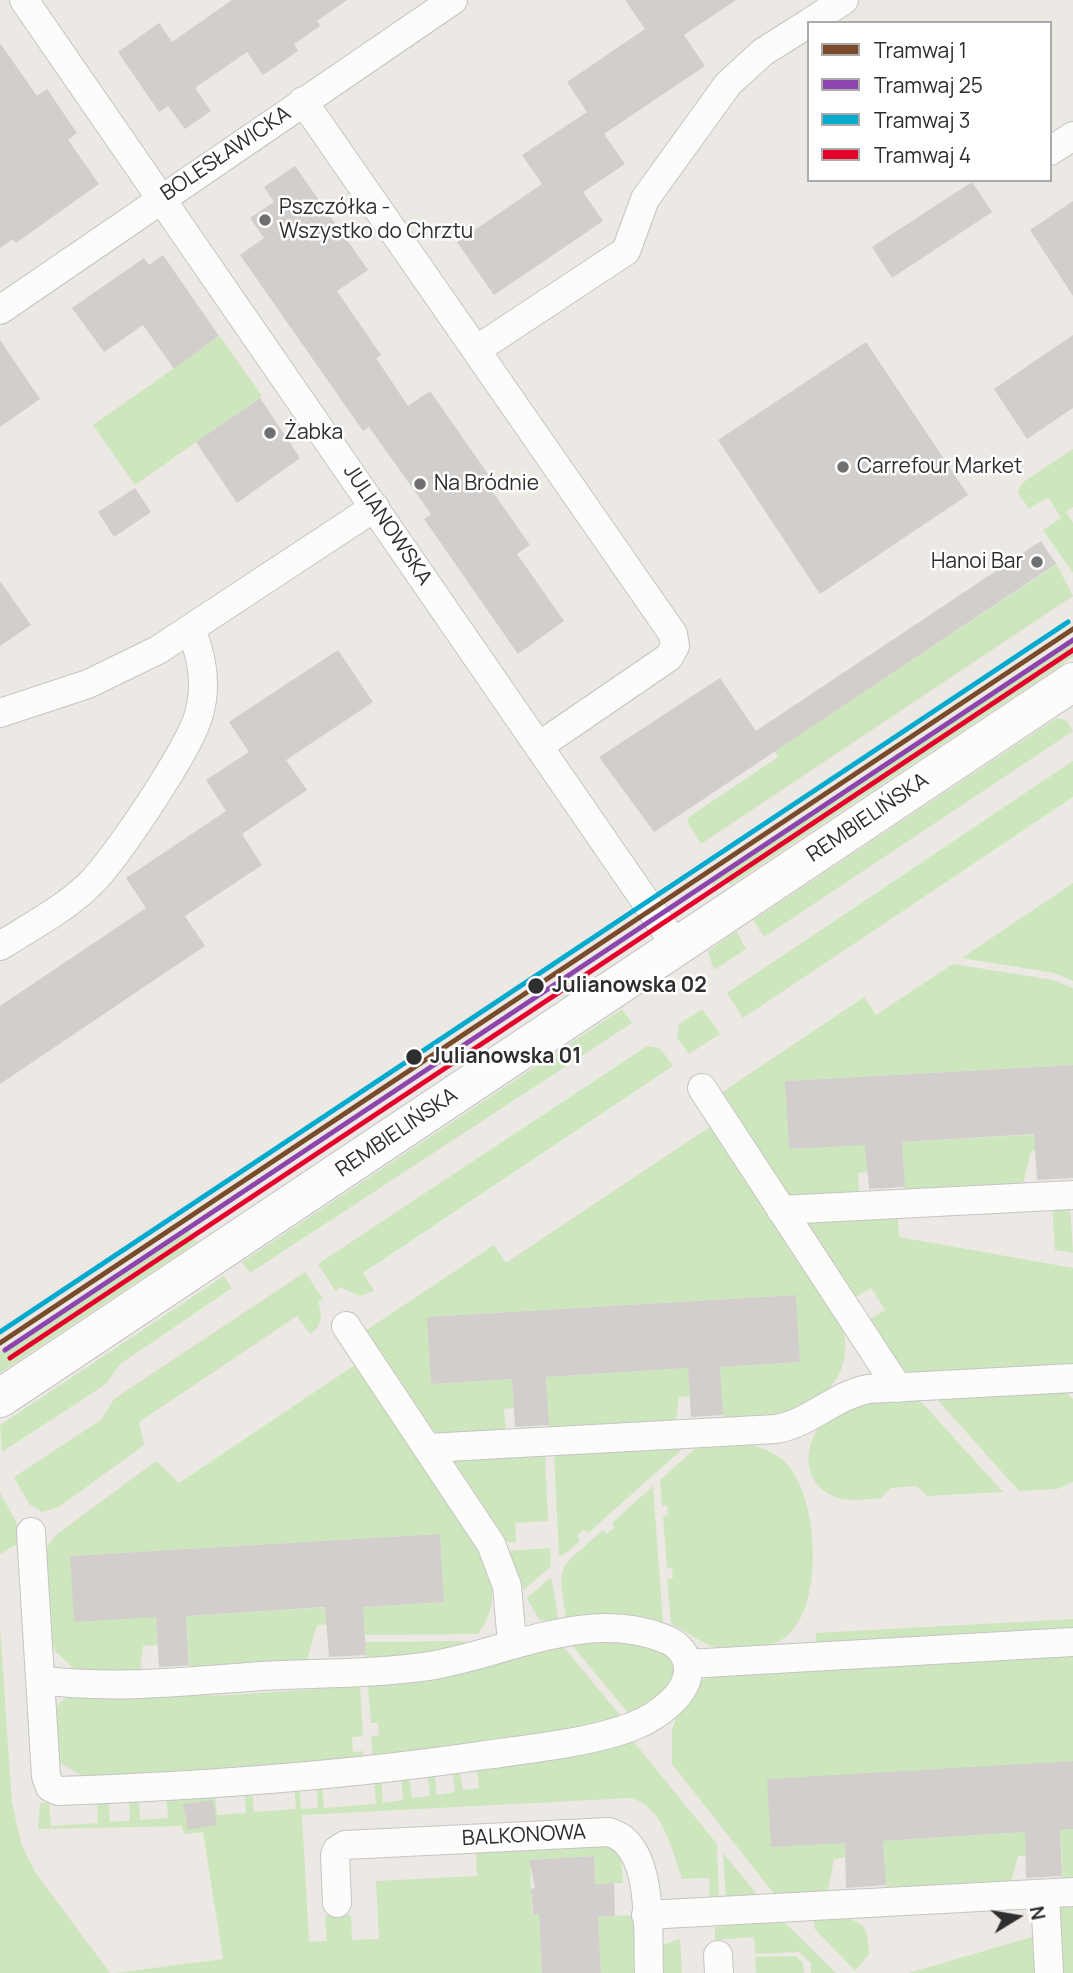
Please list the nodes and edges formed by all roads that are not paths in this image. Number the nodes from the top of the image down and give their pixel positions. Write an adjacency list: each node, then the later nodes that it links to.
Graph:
1 (24, 0): 9 (street, JULIANOWSKA)
2 (453, 0): 6 (street, BOLESŁAWICKA)
3 (845, 0): 4 (street)
4 (812, 21)
5 (807, 24): 11 (street)
6 (303, 101): 9 (street, BOLESŁAWICKA); 11 (street)
7 (1073, 136): 8 (street)
8 (1052, 150)
9 (162, 197): 10 (street, BOLESŁAWICKA); 12 (street, JULIANOWSKA)
10 (0, 310)
11 (476, 350): 16 (street)
12 (375, 507): 13 (street); 16 (street, JULIANOWSKA)
13 (191, 630): 15 (street); 17 (street)
14 (1073, 682): 18 (street, REMBIELIŃSKA)
15 (0, 713)
16 (539, 746): 18 (street, JULIANOWSKA)
17 (0, 946)
18 (677, 947): 25 (street, REMBIELIŃSKA)
19 (702, 1088): 21 (street)
20 (1073, 1195): 21 (street)
21 (781, 1210): 24 (street)
22 (346, 1326): 26 (street)
23 (1073, 1378): 24 (street)
24 (898, 1388): 26 (street)
25 (0, 1398)
26 (428, 1448): 29 (street)
27 (31, 1532): 31 (street)
28 (1073, 1642): 30 (street)
29 (512, 1643): 30 (street); 31 (street)
30 (688, 1664): 31 (street)
31 (41, 1680)
32 (1073, 1892): 33 (street)
33 (1045, 1894): 35 (street); 37 (street)
34 (337, 1903): 35 (street, BALKONOWA)
35 (646, 1915): 36 (street, BALKONOWA)
36 (649, 1973)
37 (1049, 1973)

